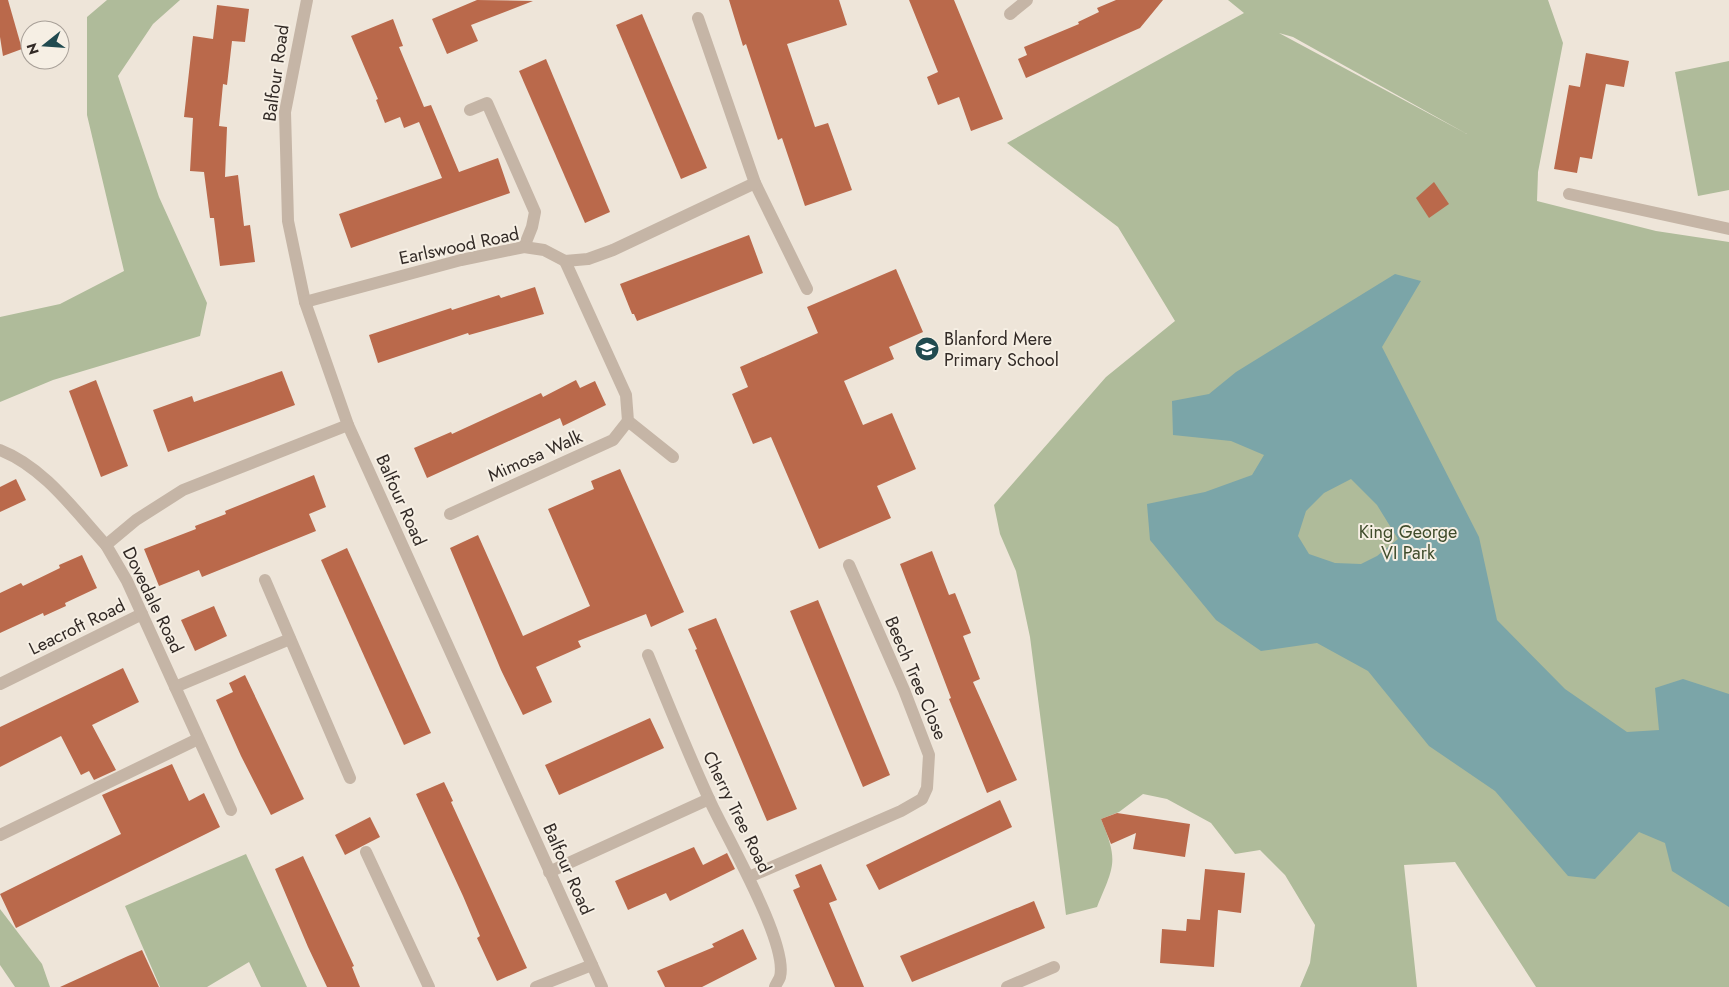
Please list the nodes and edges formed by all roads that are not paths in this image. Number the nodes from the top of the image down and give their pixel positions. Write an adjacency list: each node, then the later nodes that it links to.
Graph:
1 (307, 0): 12 (street, Balfour Road)
2 (1028, 0): 3 (street)
3 (1010, 14)
4 (698, 18): 6 (street)
5 (470, 110): 9 (street)
6 (755, 183): 10 (street); 11 (street)
7 (1569, 194): 8 (street)
8 (1729, 229)
9 (524, 247): 10 (street, Earlswood Road); 12 (street, Earlswood Road)
10 (564, 261): 13 (street)
11 (807, 288)
12 (305, 302): 14 (street, Balfour Road)
13 (628, 421): 16 (street); 17 (street, Mimosa Walk)
14 (348, 425): 18 (street, Dovedale Road); 32 (street, Balfour Road)
15 (0, 450): 18 (street)
16 (673, 458)
17 (450, 514)
18 (106, 545): 21 (street, Dovedale Road)
19 (849, 565): 33 (street, Beech Tree Close)
20 (265, 580): 22 (street)
21 (142, 614): 24 (street, Leacroft Road); 25 (street, Dovedale Road)
22 (290, 639): 25 (street); 27 (street)
23 (648, 655): 28 (street, Cherry Tree Road)
24 (0, 684)
25 (175, 687): 26 (street, Dovedale Road)
26 (198, 739): 29 (street, Dovedale Road); 30 (street)
27 (350, 778)
28 (709, 799): 32 (street); 33 (street, Cherry Tree Road)
29 (231, 810)
30 (0, 835)
31 (366, 852): 36 (street)
32 (549, 872): 34 (street, Balfour Road)
33 (749, 877): 39 (street, Cherry Tree Road)
34 (592, 965): 37 (street); 38 (street, Balfour Road)
35 (1054, 967): 40 (street)
36 (429, 987)
37 (536, 987)
38 (602, 987)
39 (775, 987)
40 (1007, 987)

